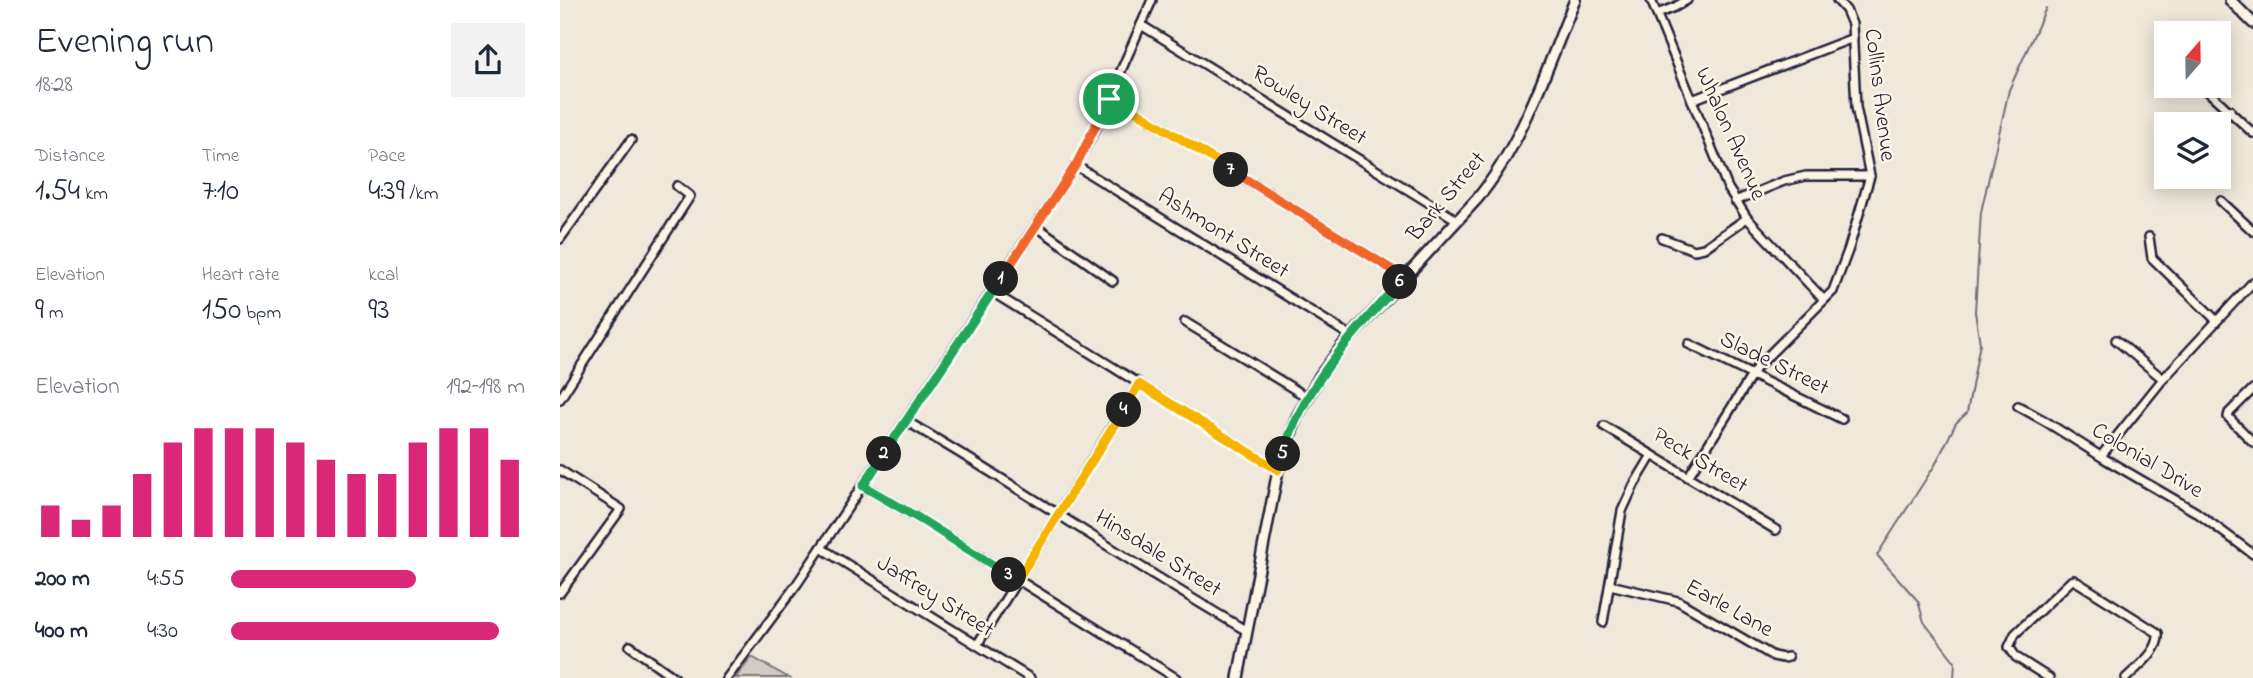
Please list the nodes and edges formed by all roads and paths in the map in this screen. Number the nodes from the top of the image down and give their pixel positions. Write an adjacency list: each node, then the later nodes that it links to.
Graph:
1 (1152, 0): 9 (street)
2 (1575, 0): 23 (main road, Bark Street)
3 (1651, 0): 7 (street, Whalon Avenue)
4 (1687, 0): 7 (street)
5 (1837, 0): 10 (street, Collins Avenue)
6 (2230, 0): 8 (main road)
7 (1657, 14): 13 (street, Whalon Avenue)
8 (2252, 19)
9 (1140, 25): 11 (street); 23 (street, Rowley Street)
10 (1853, 38): 13 (street); 18 (street, Collins Avenue)
11 (1110, 95): 17 (street); 29 (street)
12 (2216, 98): 14 (street)
13 (1692, 100): 20 (street, Whalon Avenue)
14 (2230, 110): 15 (street)
15 (2253, 133)
16 (631, 140): 28 (street)
17 (1075, 165): 24 (street); 36 (street, Ashmont Street)
18 (1870, 176): 20 (street); 33 (street, Collins Avenue)
19 (677, 186): 44 (street)
20 (1735, 201): 22 (street, Whalon Avenue)
21 (2221, 201): 25 (street)
22 (1746, 218): 26 (street); 33 (street, Whalon Avenue)
23 (1457, 220): 29 (main road, Bark Street)
24 (1036, 226): 30 (street); 32 (street)
25 (2253, 231)
26 (1662, 237)
27 (2149, 237): 34 (street)
28 (560, 239)
29 (1404, 277): 36 (main road, Bark Street)
30 (1113, 281)
31 (2253, 282): 34 (street)
32 (992, 292): 41 (street); 47 (street)
33 (1824, 300): 39 (street, Collins Avenue)
34 (2216, 320): 40 (street)
35 (1185, 322): 43 (street)
36 (1351, 336): 43 (main road, Bark Street)
37 (2116, 340): 40 (street)
38 (1689, 344): 39 (street, Slade Street)
39 (1751, 375): 46 (street, Slade Street); 54 (street, Collins Avenue)
40 (2162, 379): 51 (street)
41 (1139, 384): 53 (street); 56 (street)
42 (2253, 389): 49 (street)
43 (1307, 397): 53 (main road, Bark Street)
44 (560, 399)
45 (2018, 406): 51 (street, Colonial Drive)
46 (1842, 419)
47 (906, 421): 55 (street); 56 (street, Hinsdale Street)
48 (1604, 426): 50 (street, Peck Street)
49 (2253, 442)
50 (1652, 455): 54 (street, Peck Street); 61 (street)
51 (2101, 456): 59 (street, Colonial Drive)
52 (560, 470): 62 (street)
53 (1278, 470): 64 (main road, Bark Street)
54 (1688, 477): 57 (street, Peck Street)
55 (863, 486): 58 (street); 60 (street)
56 (1059, 514): 60 (street); 64 (street, Hinsdale Street)
57 (1776, 530)
58 (821, 548): 65 (street, Jaffrey Street); 69 (street)
59 (2253, 554)
60 (1017, 580): 65 (street); 71 (street)
61 (1610, 585): 63 (street); 67 (street, Earle Lane)
62 (560, 593)
63 (1603, 622)
64 (1247, 631): 72 (main road, Bark Street)
65 (977, 645): 70 (street, Jaffrey Street)
66 (630, 646): 68 (street)
67 (1788, 657)
68 (675, 678)
69 (727, 678)
70 (1030, 678)
71 (1175, 678)
72 (1238, 678)
73 (2049, 678): 74 (street)
74 (2126, 678)

